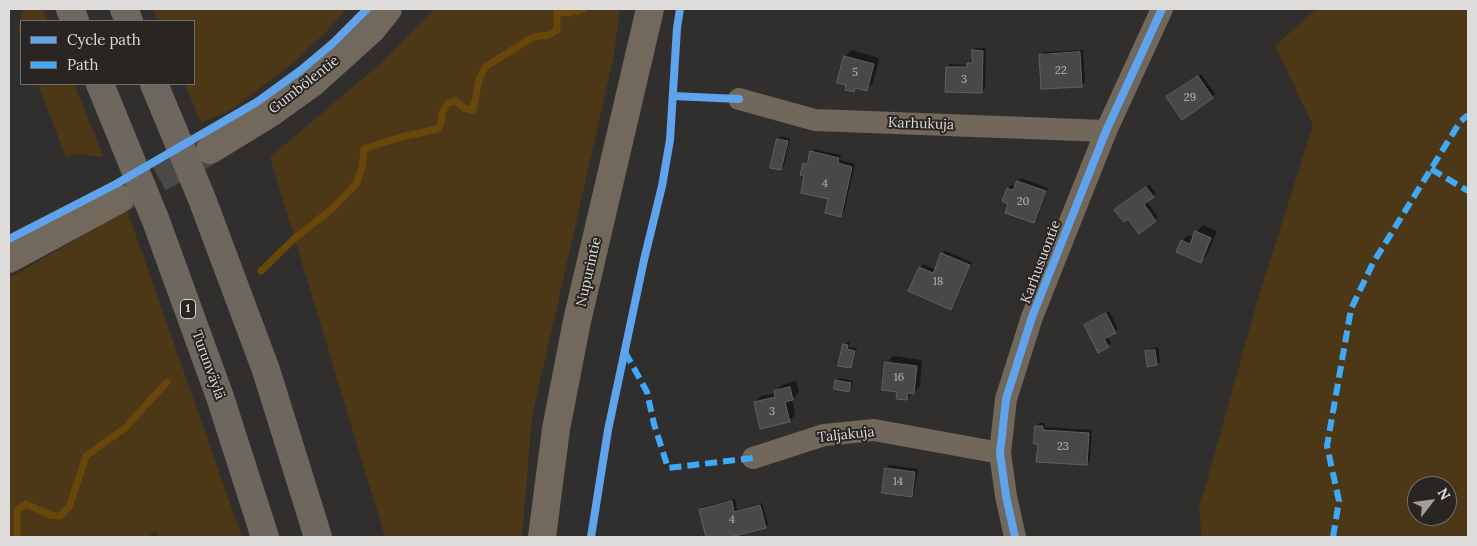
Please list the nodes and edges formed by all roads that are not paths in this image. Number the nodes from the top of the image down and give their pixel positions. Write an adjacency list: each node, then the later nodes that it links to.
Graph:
1 (388, 9): 8 (main road, Gumbölentie)
2 (650, 9): 15 (main road, Nupurintie)
3 (1162, 9): 7 (street, Karhusuontie)
4 (100, 85): 13 (highway, Turunväylä / 1)
5 (154, 85): 14 (highway)
6 (738, 100): 7 (street, Karhukuja)
7 (1106, 131): 11 (street, Karhusuontie)
8 (210, 150)
9 (120, 199): 10 (main road)
10 (9, 258)
11 (1000, 453): 12 (street, Taljakuja); 16 (street, Karhusuontie)
12 (753, 458)
13 (265, 537)
14 (318, 537)
15 (542, 537)
16 (1015, 537)

